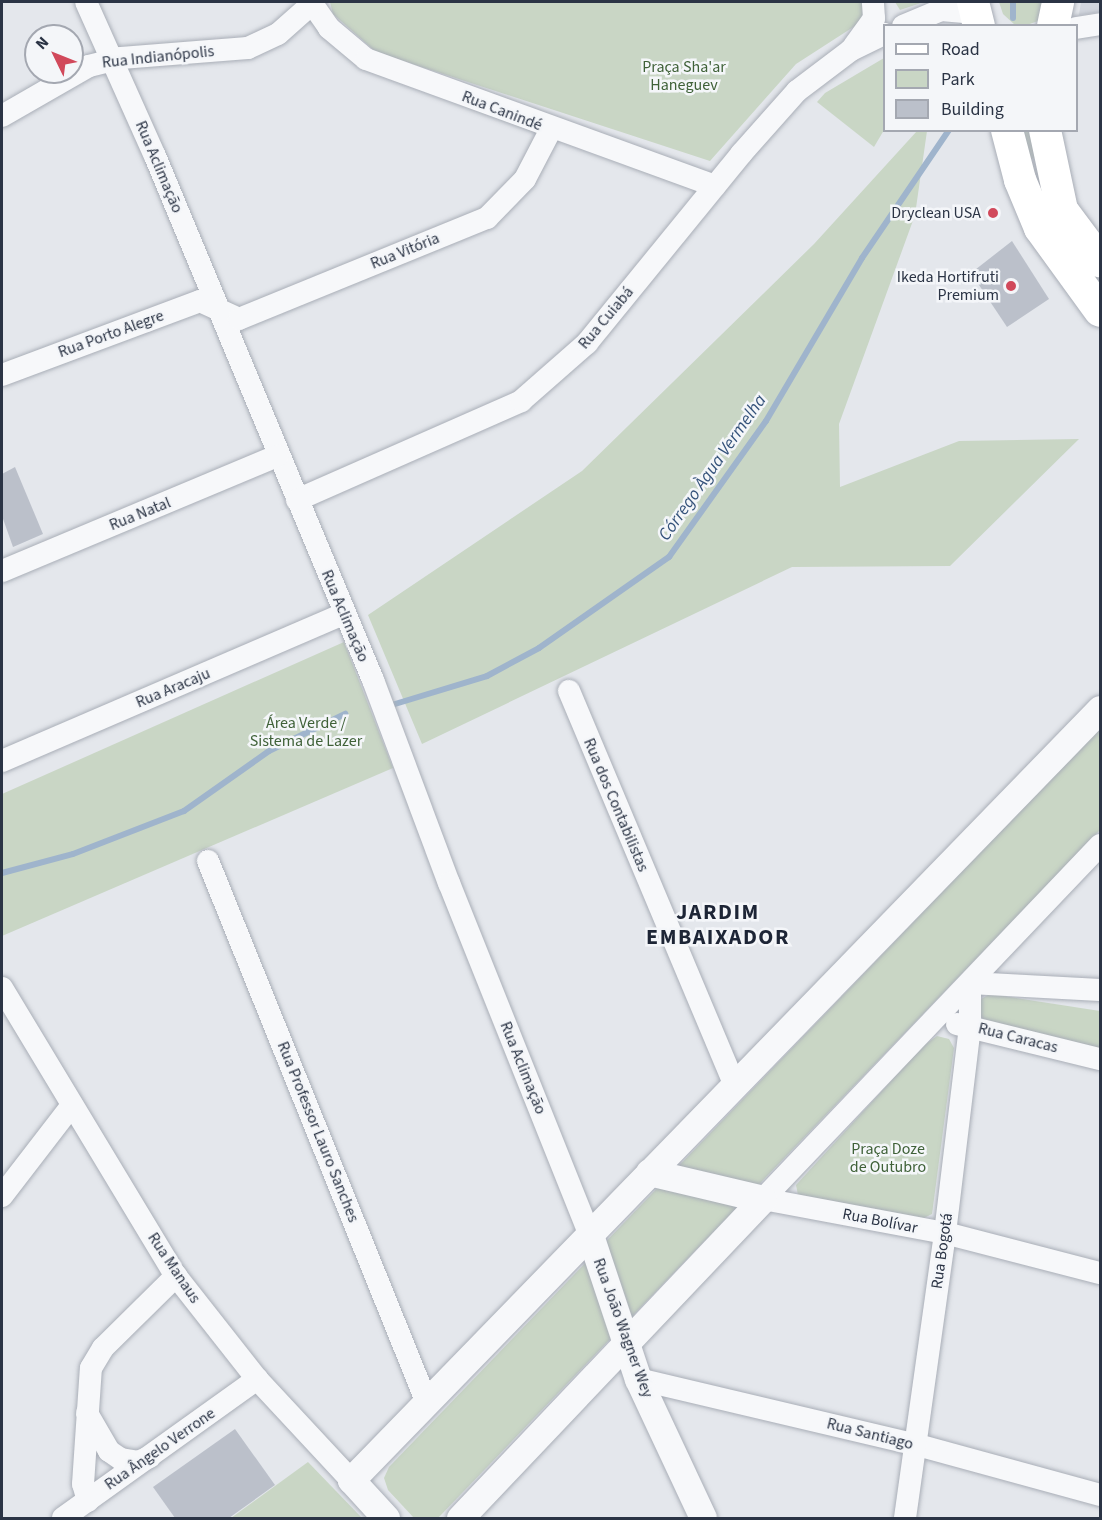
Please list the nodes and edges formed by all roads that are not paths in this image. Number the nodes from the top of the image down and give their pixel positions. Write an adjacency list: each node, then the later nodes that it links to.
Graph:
1 (86, 2): 12 (street, Rua Aclimação)
2 (312, 2): 12 (street, Rua Indianópolis); 14 (street, Rua Canindé)
3 (873, 2): 11 (street, Rua Cuiabá)
4 (1058, 2): 7 (main road)
5 (980, 16): 6 (street)
6 (908, 24)
7 (1053, 24)
8 (1101, 24): 9 (street)
9 (1078, 28)
10 (883, 35): 11 (street, Rua Cuiabá)
11 (851, 50): 17 (street, Rua Cuiabá)
12 (110, 61): 13 (street, Rua Indianópolis); 20 (street, Rua Aclimação)
13 (2, 116)
14 (551, 129): 17 (street, Rua Canindé); 20 (street, Rua Vitória)
15 (1008, 132): 19 (main road)
16 (1045, 132): 18 (main road)
17 (715, 186): 23 (street, Rua Cuiabá)
18 (1101, 261)
19 (1101, 310)
20 (220, 312): 21 (street, Rua Porto Alegre); 22 (street, Rua Aclimação)
21 (3, 371)
22 (277, 456): 23 (street, Rua Aclimação); 24 (street, Rua Natal)
23 (297, 500): 25 (street, Rua Aclimação)
24 (2, 572)
25 (344, 614): 28 (street, Rua Aracaju); 45 (street, Rua Aclimação)
26 (569, 691): 39 (street, Rua dos Contabilistas)
27 (1101, 709): 39 (street)
28 (2, 761)
29 (1101, 845): 31 (street)
30 (208, 861): 51 (street, Rua Professor Lauro Sanches)
31 (1003, 949): 32 (street); 33 (street)
32 (970, 982): 33 (street); 36 (street); 37 (street, Rua Bogotá)
33 (1001, 987): 35 (street)
34 (2, 988): 40 (street, Rua Manaus)
35 (1101, 990)
36 (935, 1019): 37 (street, Rua Caracas); 43 (street)
37 (969, 1026): 38 (street, Rua Caracas); 44 (street, Rua Bogotá)
38 (1101, 1059)
39 (734, 1084): 41 (street)
40 (72, 1105): 42 (street); 47 (street, Rua Manaus)
41 (649, 1172): 43 (street); 45 (street)
42 (2, 1196)
43 (763, 1199): 44 (street, Rua Bolívar); 48 (street)
44 (945, 1233): 46 (street, Rua Bolívar); 53 (street, Rua Bogotá)
45 (590, 1235): 48 (street, Rua João Wagner Wey); 51 (street)
46 (1101, 1273)
47 (176, 1276): 50 (street, Rua Manaus); 52 (street)
48 (627, 1344): 49 (street, Rua João Wagner Wey); 60 (street)
49 (638, 1378): 53 (street, Rua Santiago); 61 (street, Rua João Wagner Wey)
50 (257, 1379): 54 (street, Rua Ângelo Verrone); 55 (street, Rua Manaus)
51 (427, 1403): 55 (street)
52 (87, 1413): 54 (street); 57 (street)
53 (914, 1444): 56 (street, Rua Santiago); 62 (street, Rua Bogotá)
54 (158, 1454): 57 (street, Rua Ângelo Verrone)
55 (351, 1480): 59 (street, Rua Manaus)
56 (1101, 1495)
57 (88, 1501): 58 (street, Rua Ângelo Verrone)
58 (63, 1518)
59 (386, 1518)
60 (460, 1518)
61 (703, 1518)
62 (905, 1518)

